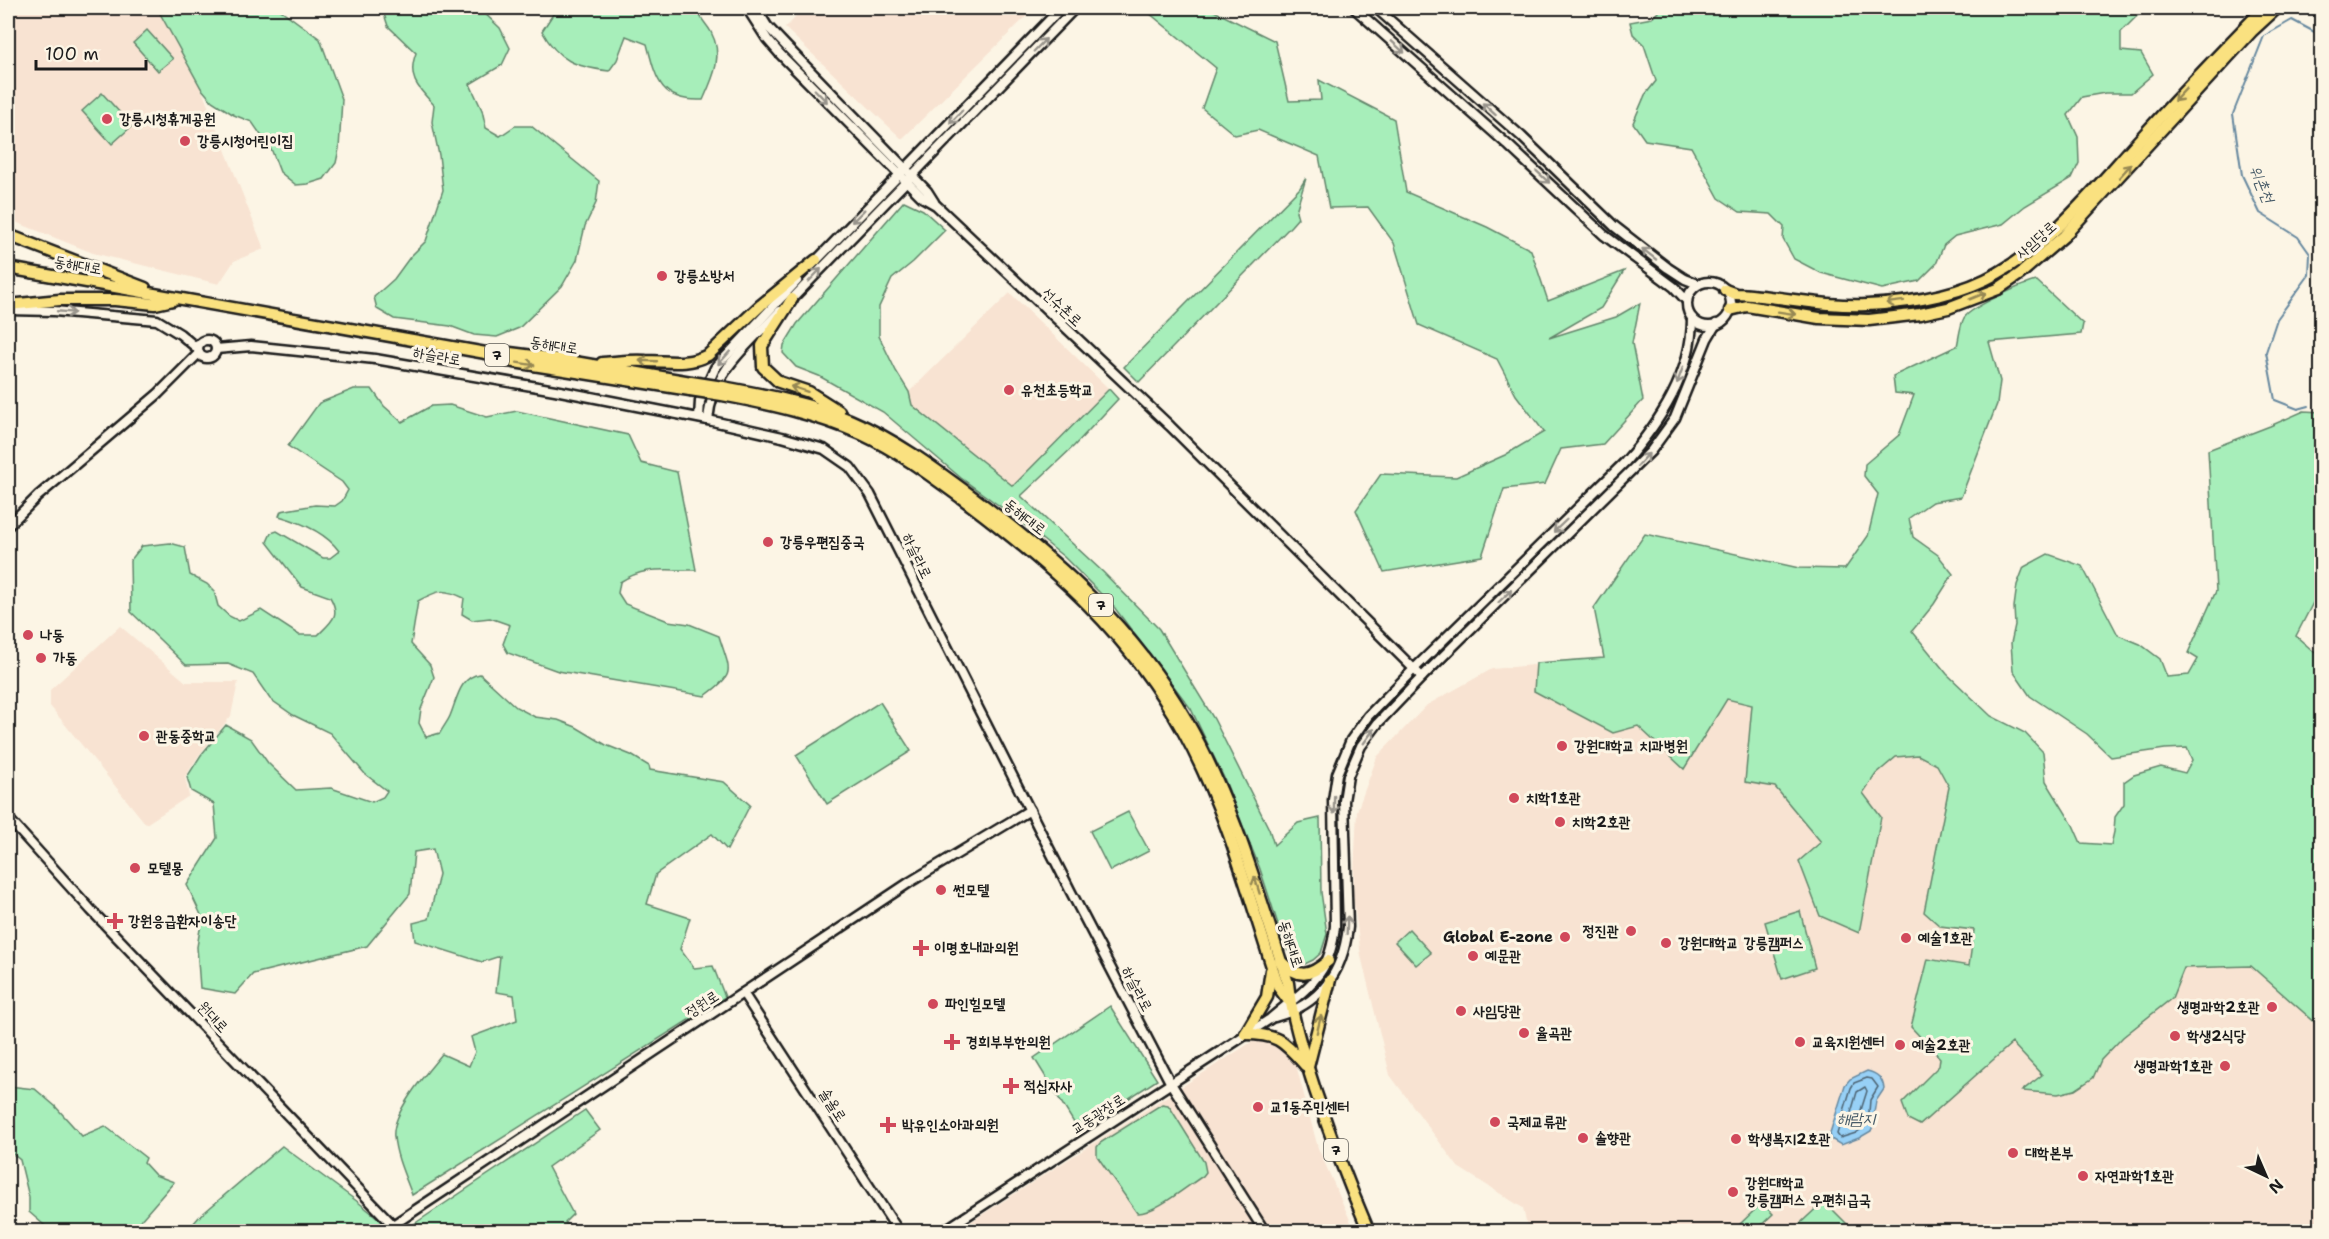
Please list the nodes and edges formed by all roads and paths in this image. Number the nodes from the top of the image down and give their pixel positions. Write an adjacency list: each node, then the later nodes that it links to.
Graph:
1 (747, 8): 9 (street)
2 (756, 8): 9 (street)
3 (1061, 8): 10 (street)
4 (1076, 8): 11 (street, one-way to 4)
5 (1354, 8): 20 (street, one-way to 20)
6 (1376, 8): 16 (street, one-way to 6)
7 (2264, 8): 17 (main road, 사임당로, one-way to 17)
8 (2277, 8): 22 (main road, 사임당로, one-way to 8)
9 (783, 51): 12 (street)
10 (997, 75): 11 (street); 12 (street, one-way to 12)
11 (1004, 82): 12 (street)
12 (906, 175): 14 (street, one-way to 14); 19 (street, one-way to 12); 35 (street, 선수촌로)
13 (8, 235): 18 (main road)
14 (816, 261): 28 (main road, one-way to 28); 31 (street, one-way to 31)
15 (8, 268): 18 (main road, 동해대로 / 7)
16 (1698, 284): 17 (street); 20 (street)
17 (1725, 290): 22 (street)
18 (176, 299): 21 (main road); 27 (main road, 동해대로 / 7)
19 (792, 299): 32 (street); 33 (main road, one-way to 19)
20 (1687, 301): 23 (street)
21 (8, 308): 26 (street, one-way to 26)
22 (1730, 310): 24 (street)
23 (1692, 318): 24 (street); 35 (street, one-way to 35)
24 (1716, 324): 36 (street, one-way to 24)
25 (216, 349): 26 (street); 26 (street); 31 (street, 하슬라로)
26 (198, 351): 34 (street)
27 (497, 355): 28 (main road, 동해대로 / 7); 29 (main road, 동해대로 / 7, one-way to 29)
28 (580, 364): 29 (main road, 동해대로 / 7)
29 (690, 386): 30 (main road, 동해대로 / 7, bridge)
30 (722, 391): 33 (main road, 동해대로 / 7); 40 (main road, 동해대로 / 7)
31 (699, 418): 32 (street, 하슬라로)
32 (708, 420): 37 (street, 하슬라로)
33 (868, 428): 40 (main road, 동해대로 / 7, one-way to 33)
34 (8, 526)
35 (1414, 669): 36 (street, 선수촌로); 39 (street, one-way to 39)
36 (1422, 677): 41 (street, one-way to 36)
37 (1030, 810): 42 (street, 정원로); 46 (street, 하슬라로)
38 (8, 818): 47 (street, 원대로)
39 (1328, 961): 40 (main road); 43 (street)
40 (1276, 962): 43 (main road, 동해대로 / 7); 44 (main road)
41 (1330, 980): 43 (street); 45 (main road, one-way to 41)
42 (743, 993): 47 (street, 정원로); 49 (street, 솔올로)
43 (1291, 1007): 44 (street, 교동광장로); 45 (main road, 동해대로 / 7)
44 (1245, 1034): 45 (main road); 46 (street, 교동광장로)
45 (1307, 1067): 52 (main road, 동해대로 / 7)
46 (1170, 1082): 50 (street, 교동광장로); 51 (street, 하슬라로)
47 (393, 1225): 48 (street, 원대로)
48 (402, 1232)
49 (899, 1232)
50 (942, 1232)
51 (1265, 1232)
52 (1369, 1232)

